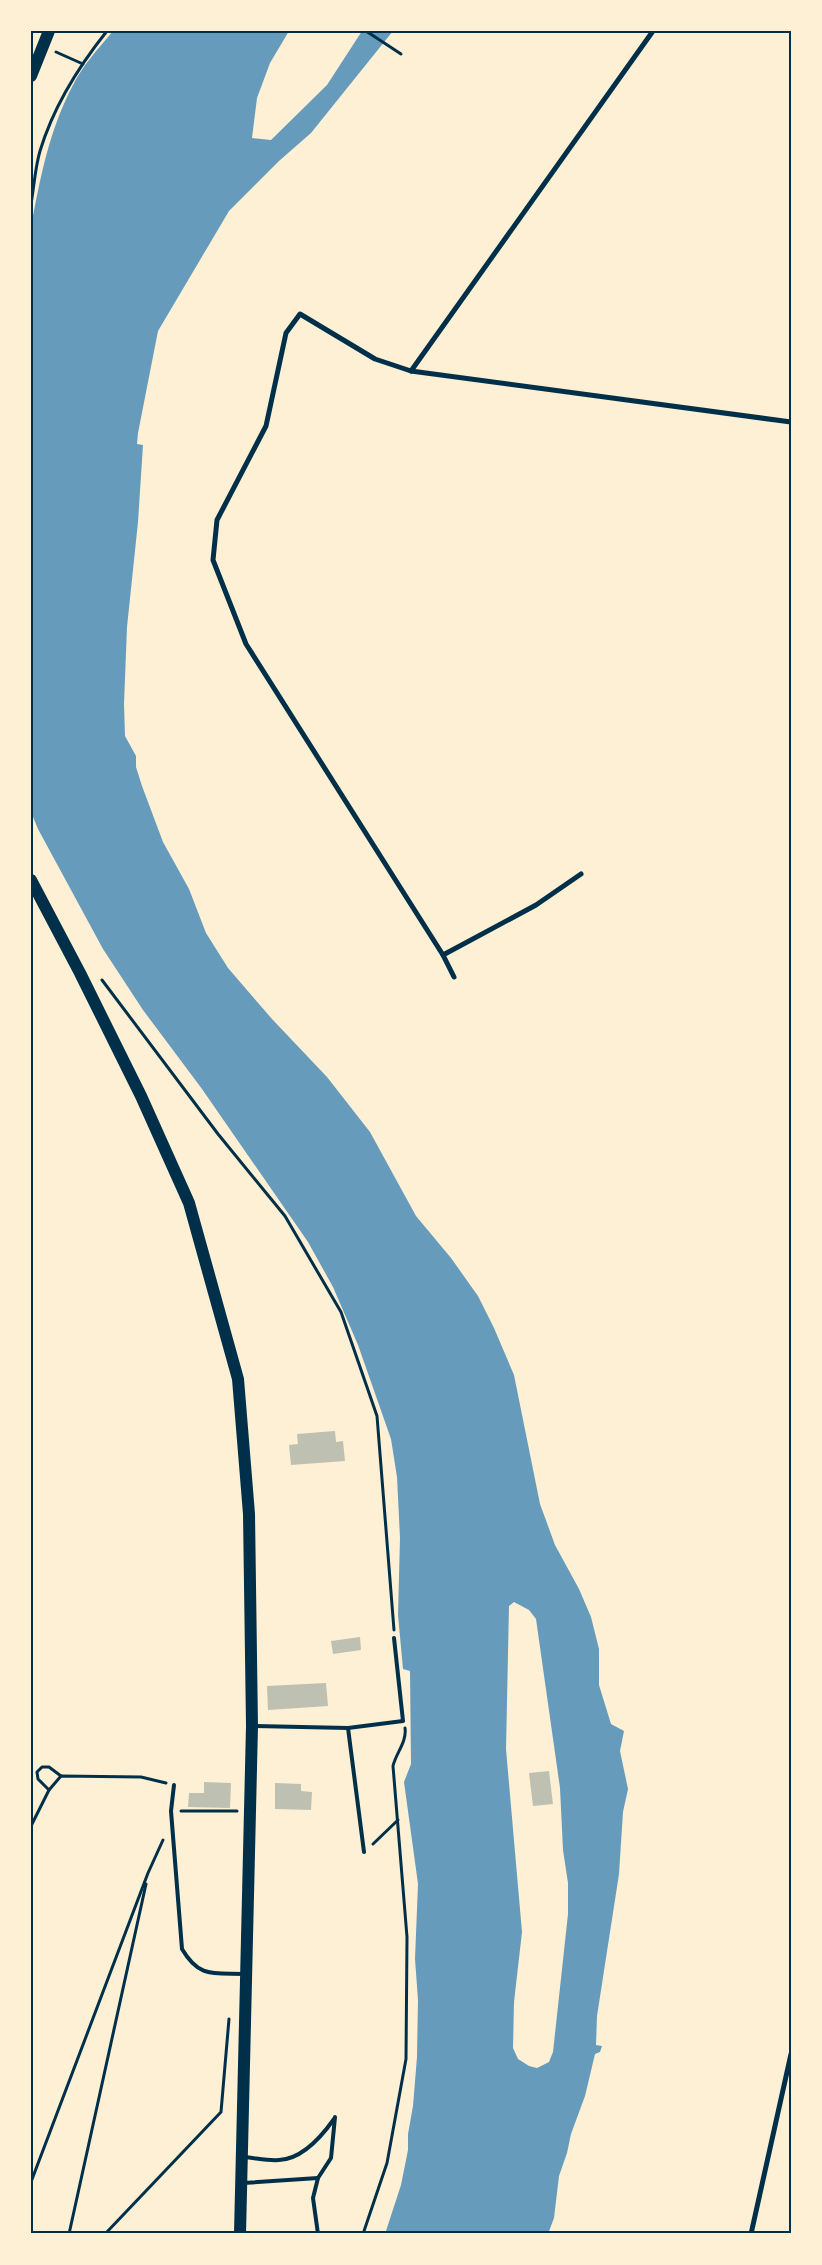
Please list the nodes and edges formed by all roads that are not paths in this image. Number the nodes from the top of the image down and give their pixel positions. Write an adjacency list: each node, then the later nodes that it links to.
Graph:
1 (49, 31): 3 (main road)
2 (653, 31): 4 (street)
3 (31, 76)
4 (411, 371): 5 (street); 8 (street)
5 (791, 422)
6 (582, 874): 8 (street)
7 (31, 880): 11 (main road)
8 (443, 955): 9 (street)
9 (454, 977)
10 (394, 1638): 12 (lane)
11 (252, 1726): 12 (lane); 15 (main road)
12 (348, 1728): 14 (lane)
13 (174, 1785): 15 (lane)
14 (364, 1852)
15 (247, 1974): 17 (main road)
16 (791, 2054): 22 (street)
17 (242, 2157): 18 (lane); 19 (main road)
18 (318, 2178): 19 (lane); 21 (lane)
19 (242, 2183): 20 (main road)
20 (240, 2234)
21 (318, 2234)
22 (751, 2234)

